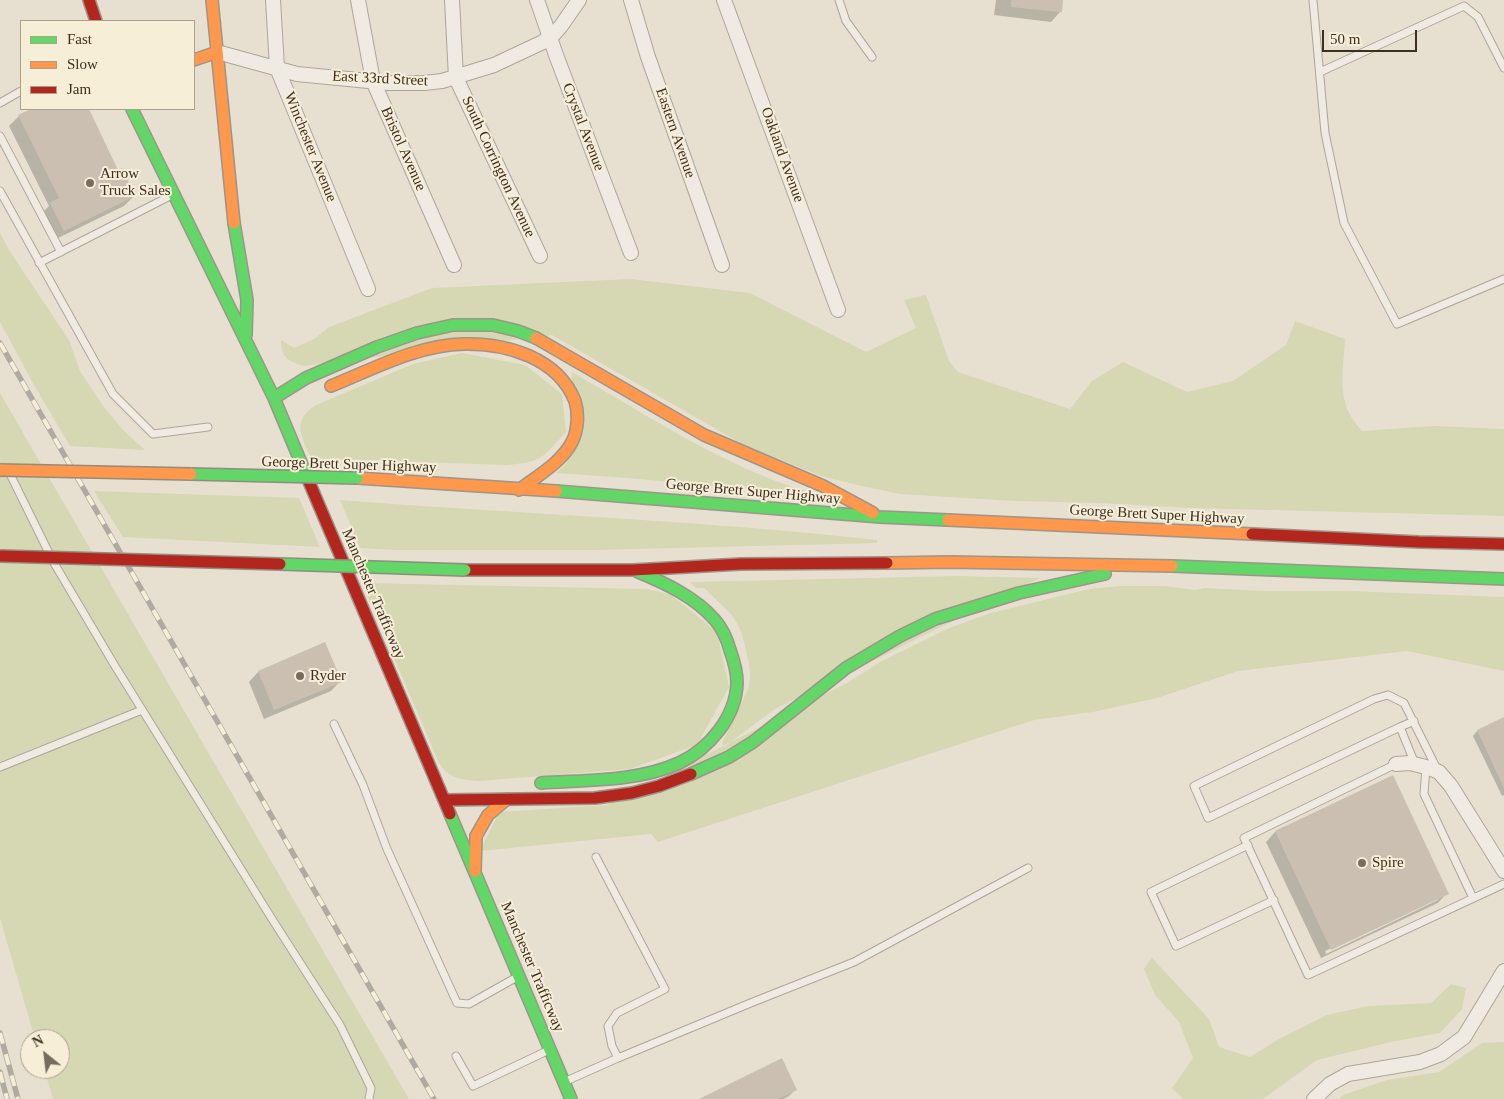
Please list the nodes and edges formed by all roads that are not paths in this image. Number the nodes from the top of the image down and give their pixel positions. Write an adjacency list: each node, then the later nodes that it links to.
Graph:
1 (89, 0): 12 (main road)
2 (212, 0): 14 (main road)
3 (273, 0): 17 (street, Winchester Avenue)
4 (358, 0): 21 (street, Bristol Avenue)
5 (452, 0): 20 (street)
6 (537, 0): 13 (street, Crystal Avenue)
7 (580, 0): 13 (street, East 33rd Street)
8 (631, 0): 33 (street, Eastern Avenue)
9 (724, 0): 36 (street, Oakland Avenue)
10 (838, 0): 15 (lane)
11 (1314, 0): 19 (lane)
12 (96, 20)
13 (550, 37): 20 (street, East 33rd Street); 29 (street, Crystal Avenue)
14 (217, 52): 16 (main road); 17 (street, East 33rd Street); 37 (main road)
15 (872, 57)
16 (195, 60)
17 (277, 68): 21 (street, East 33rd Street); 35 (street, Winchester Avenue)
18 (1504, 68): 19 (lane)
19 (1320, 72): 34 (lane)
20 (456, 78): 21 (street, East 33rd Street); 30 (street, South Corrington Avenue)
21 (372, 81): 32 (street, Bristol Avenue)
22 (20, 92): 23 (lane)
23 (0, 103)
24 (132, 110): 27 (main road, Manchester Trafficway)
25 (0, 136): 28 (lane)
26 (0, 191): 31 (lane)
27 (173, 194): 28 (lane); 37 (main road, Manchester Trafficway)
28 (61, 252): 31 (lane)
29 (631, 252)
30 (540, 256)
31 (39, 263): 41 (lane)
32 (454, 265)
33 (722, 265)
34 (1504, 279)
35 (368, 289)
36 (838, 310)
37 (246, 340): 40 (main road, Manchester Trafficway)
38 (318, 392): 43 (main road)
39 (300, 394): 40 (main road)
40 (274, 398): 44 (main road); 62 (main road, Manchester Trafficway)
41 (208, 427)
42 (2, 466): 43 (main road, George Brett Super Highway, bridge); 52 (lane)
43 (519, 490): 44 (main road, George Brett Super Highway)
44 (880, 517): 46 (main road, George Brett Super Highway)
45 (1464, 532): 46 (main road)
46 (1418, 542): 47 (main road, George Brett Super Highway)
47 (1504, 544)
48 (0, 556): 50 (main road, bridge)
49 (1143, 565): 50 (main road); 51 (main road); 61 (main road)
50 (633, 570): 59 (main road)
51 (1504, 578)
52 (142, 710): 57 (lane); 77 (lane)
53 (1414, 721): 55 (lane); 55 (lane); 58 (lane)
54 (334, 724): 72 (lane)
55 (1400, 727): 58 (lane)
56 (1396, 764): 58 (street); 63 (lane)
57 (0, 767)
58 (1427, 768): 67 (street); 69 (lane)
59 (528, 784)
60 (490, 787): 62 (main road)
61 (507, 799): 62 (main road); 66 (main road)
62 (444, 800): 66 (main road, Manchester Trafficway)
63 (1248, 845): 70 (lane); 70 (lane)
64 (596, 857): 75 (lane)
65 (1028, 868): 75 (lane)
66 (474, 871): 72 (main road, Manchester Trafficway)
67 (1504, 871)
68 (1504, 884): 69 (lane)
69 (1473, 898): 70 (lane)
70 (1274, 900)
71 (1504, 971): 79 (street)
72 (519, 976): 73 (main road, Manchester Trafficway)
73 (550, 1049): 74 (lane); 76 (main road, Manchester Trafficway)
74 (456, 1056)
75 (618, 1058): 76 (lane)
76 (564, 1082): 78 (main road, Manchester Trafficway)
77 (369, 1099)
78 (571, 1099)
79 (1314, 1099)

